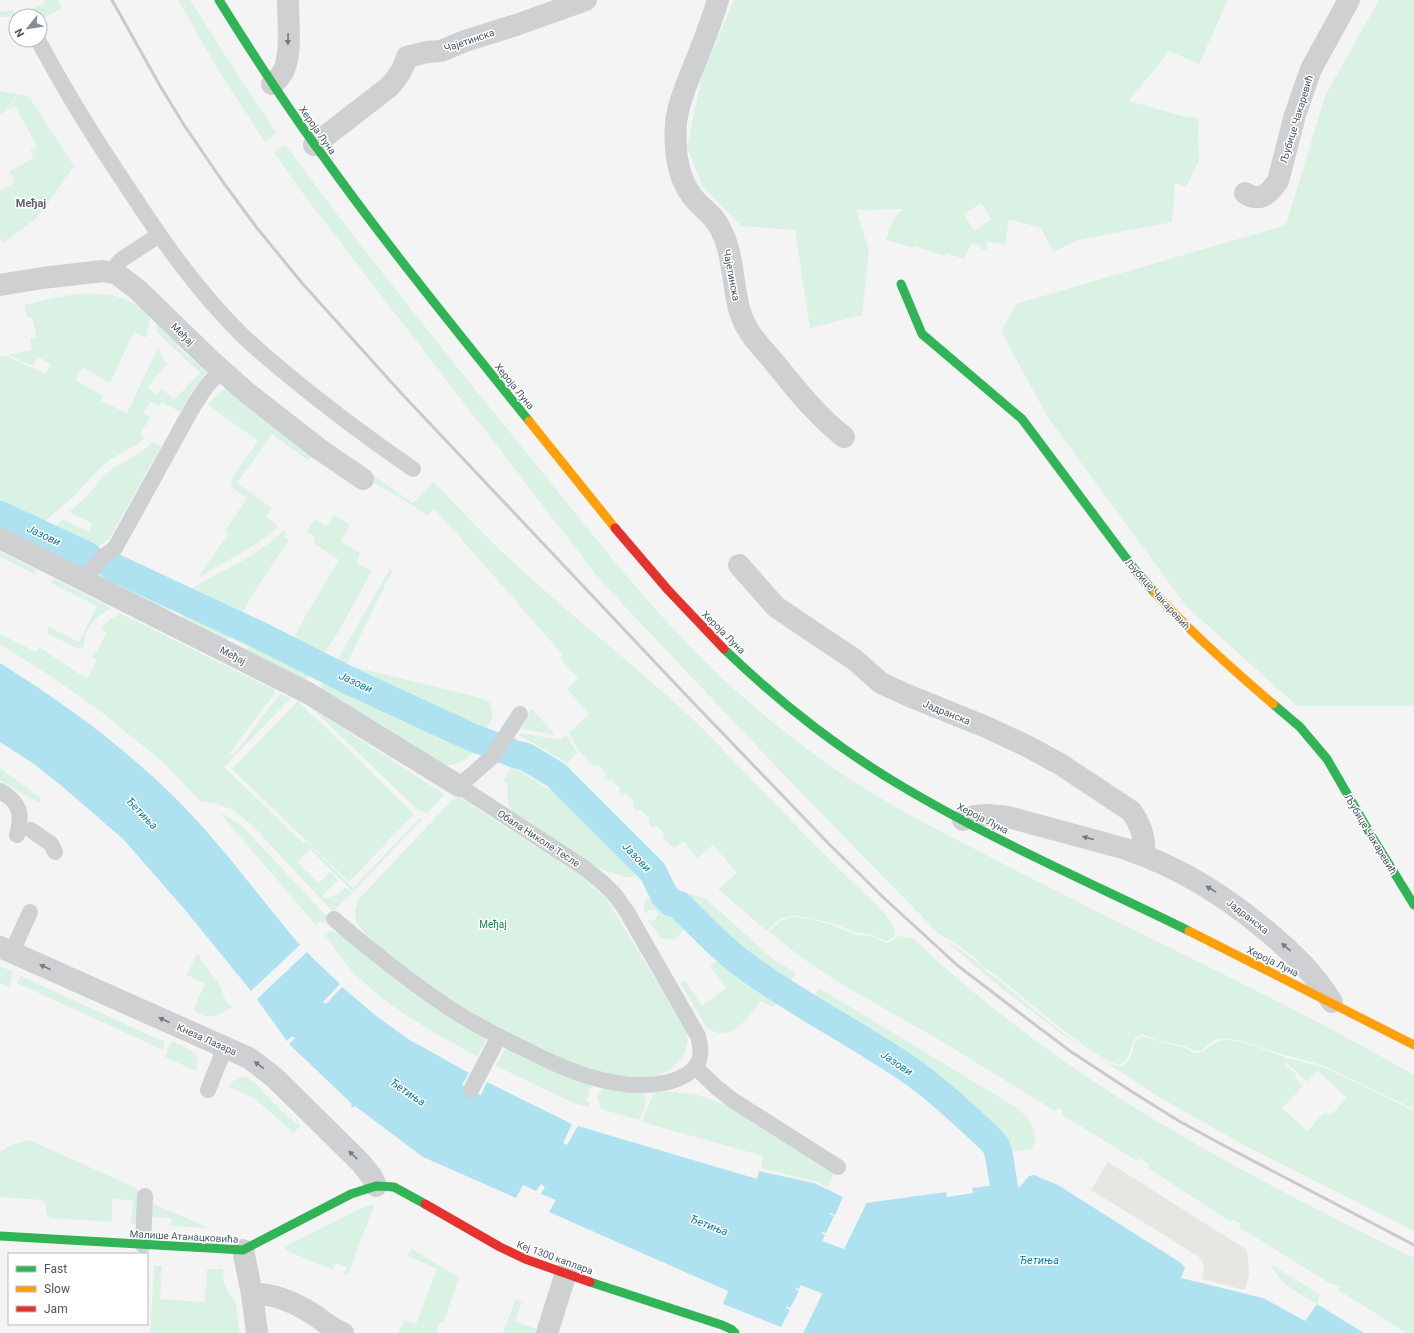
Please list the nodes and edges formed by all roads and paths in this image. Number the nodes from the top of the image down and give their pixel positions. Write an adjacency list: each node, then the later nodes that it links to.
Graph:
1 (219, 0): 7 (main road, Хероја Луна)
2 (288, 0): 7 (street, one-way to 7)
3 (586, 0): 8 (street, Чајетинска)
4 (718, 0): 15 (street, Чајетинска)
5 (1349, 0): 9 (street, Љубице Чакаревић)
6 (42, 48): 10 (lane)
7 (272, 84): 8 (main road, Хероја Луна)
8 (314, 145): 24 (main road, Хероја Луна)
9 (1245, 193)
10 (159, 235): 11 (lane); 16 (lane)
11 (110, 272): 13 (street, Међај); 14 (street, Међај)
12 (901, 284): 27 (main road, Љубице Чакаревић)
13 (0, 285)
14 (221, 370): 17 (street, Међај); 20 (lane)
15 (844, 437)
16 (413, 469)
17 (368, 483)
18 (0, 538): 20 (street, Међај)
19 (739, 565): 26 (street, Јадранска)
20 (85, 581): 22 (street, Међај)
21 (520, 714): 22 (lane)
22 (459, 786): 35 (lane, Обала Николе Тесле)
23 (0, 792): 25 (lane)
24 (963, 820): 26 (street, Јадранска, one-way to 24); 31 (main road, Хероја Луна)
25 (55, 852)
26 (1144, 855): 31 (street, Јадранска, one-way to 26)
27 (1414, 905)
28 (30, 912): 30 (lane)
29 (334, 919): 32 (lane)
30 (6, 950): 34 (street, Кнеза Лазара, one-way to 30)
31 (1332, 1002): 33 (main road, Хероја Луна)
32 (500, 1036): 35 (lane); 37 (lane)
33 (1414, 1045)
34 (225, 1047): 36 (lane); 39 (street, Кнеза Лазара, one-way to 34)
35 (695, 1067): 38 (lane)
36 (208, 1090)
37 (471, 1090)
38 (838, 1167)
39 (376, 1186): 43 (main road, Малише Атанацковића); 44 (main road, Кеј 1300 каплара)
40 (145, 1196): 42 (lane)
41 (0, 1236): 42 (main road, Малише Атанацковића)
42 (143, 1245): 43 (main road, Малише Атанацковића)
43 (242, 1250): 45 (street)
44 (566, 1273): 48 (street); 49 (main road, Кеј 1300 каплара)
45 (252, 1294): 46 (street); 47 (street)
46 (257, 1333)
47 (343, 1333)
48 (547, 1333)
49 (735, 1333)

